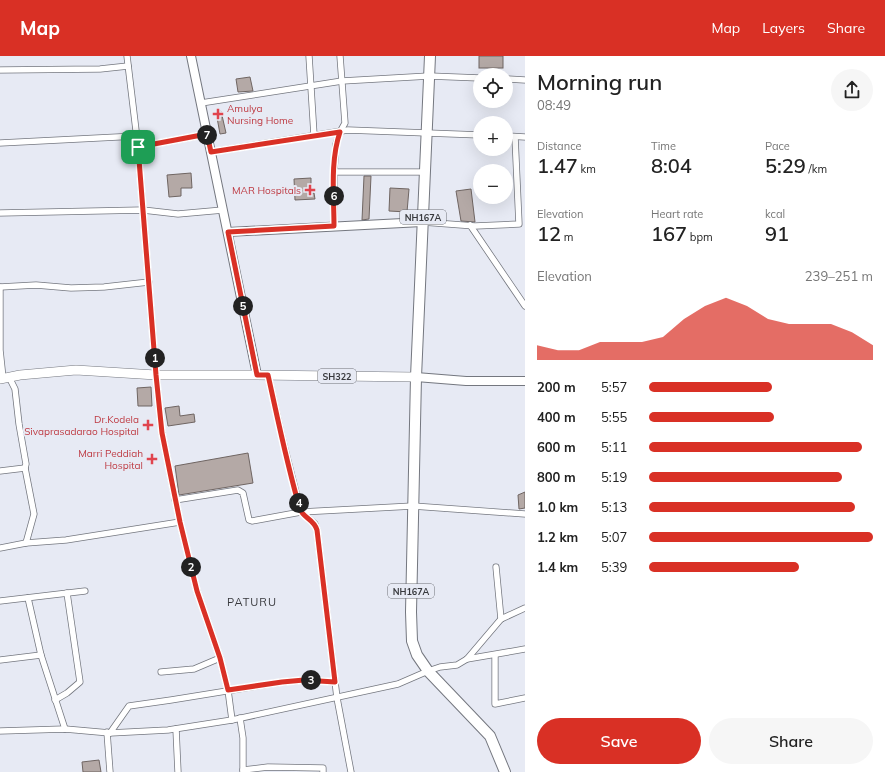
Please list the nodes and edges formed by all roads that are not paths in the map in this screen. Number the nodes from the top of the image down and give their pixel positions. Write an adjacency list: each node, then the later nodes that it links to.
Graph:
1 (127, 56): 6 (street)
2 (191, 56): 14 (main road)
3 (309, 56): 13 (street)
4 (340, 56): 12 (street)
5 (430, 56): 8 (highway, NH167A)
6 (128, 66): 7 (street); 20 (street)
7 (0, 70)
8 (429, 76): 9 (street); 12 (street); 16 (highway, NH167A)
9 (473, 78)
10 (513, 79): 11 (street)
11 (525, 80)
12 (342, 81): 13 (street); 15 (street)
13 (312, 85): 14 (street); 18 (street)
14 (201, 103): 17 (main road)
15 (340, 132): 16 (street); 18 (street); 26 (street)
16 (426, 132): 19 (street); 27 (highway, NH167A)
17 (207, 134): 24 (street); 25 (main road)
18 (314, 135): 25 (street)
19 (473, 135)
20 (137, 136): 23 (street); 24 (street)
21 (515, 137): 22 (street); 32 (street)
22 (525, 137)
23 (0, 143)
24 (138, 147): 28 (street)
25 (211, 152): 29 (main road)
26 (334, 172): 27 (street); 33 (street)
27 (425, 172): 31 (highway, NH167A)
28 (143, 210): 29 (street); 30 (street); 35 (street)
29 (223, 210): 34 (main road)
30 (0, 213)
31 (422, 222): 32 (street); 33 (main road); 41 (highway, NH167A)
32 (470, 225): 37 (street)
33 (334, 226): 34 (main road)
34 (228, 232): 39 (main road)
35 (149, 282): 36 (street); 38 (street)
36 (0, 287): 42 (street)
37 (525, 306)
38 (156, 375): 39 (main road, SH322); 42 (main road, SH322); 46 (street)
39 (257, 375): 40 (main road, SH322)
40 (268, 375): 41 (main road, SH322); 48 (street)
41 (416, 377): 43 (main road); 47 (highway, NH167A)
42 (4, 378): 44 (street)
43 (525, 382)
44 (25, 468): 45 (street); 51 (street)
45 (0, 471)
46 (175, 500): 48 (street); 50 (street)
47 (413, 506): 48 (street); 49 (street); 66 (highway, NH167A)
48 (301, 512): 68 (street)
49 (525, 514)
50 (180, 522): 51 (street); 63 (street)
51 (26, 543): 52 (street)
52 (0, 548)
53 (496, 567): 59 (street)
54 (85, 591): 55 (street)
55 (67, 594): 56 (street); 72 (street)
56 (28, 598): 57 (street); 61 (street)
57 (0, 601)
58 (525, 608): 59 (street)
59 (501, 618): 64 (street)
60 (525, 649): 62 (street)
61 (41, 655): 65 (street); 72 (street)
62 (495, 655): 64 (street); 71 (street)
63 (220, 658): 67 (street); 69 (street)
64 (467, 659): 66 (street)
65 (0, 660)
66 (428, 671): 70 (street); 84 (highway, NH167A)
67 (161, 672)
68 (335, 682): 69 (street); 70 (street)
69 (228, 690): 74 (street); 78 (street)
70 (337, 698): 73 (street); 83 (street)
71 (525, 698)
72 (55, 700): 75 (street)
73 (240, 718): 74 (street); 79 (street)
74 (232, 720): 76 (street)
75 (65, 729): 77 (street); 78 (street)
76 (176, 729): 78 (street); 81 (street)
77 (0, 731)
78 (108, 732): 80 (street)
79 (243, 771): 82 (street)
80 (110, 772)
81 (178, 772)
82 (323, 772)
83 (350, 772)
84 (505, 772)

